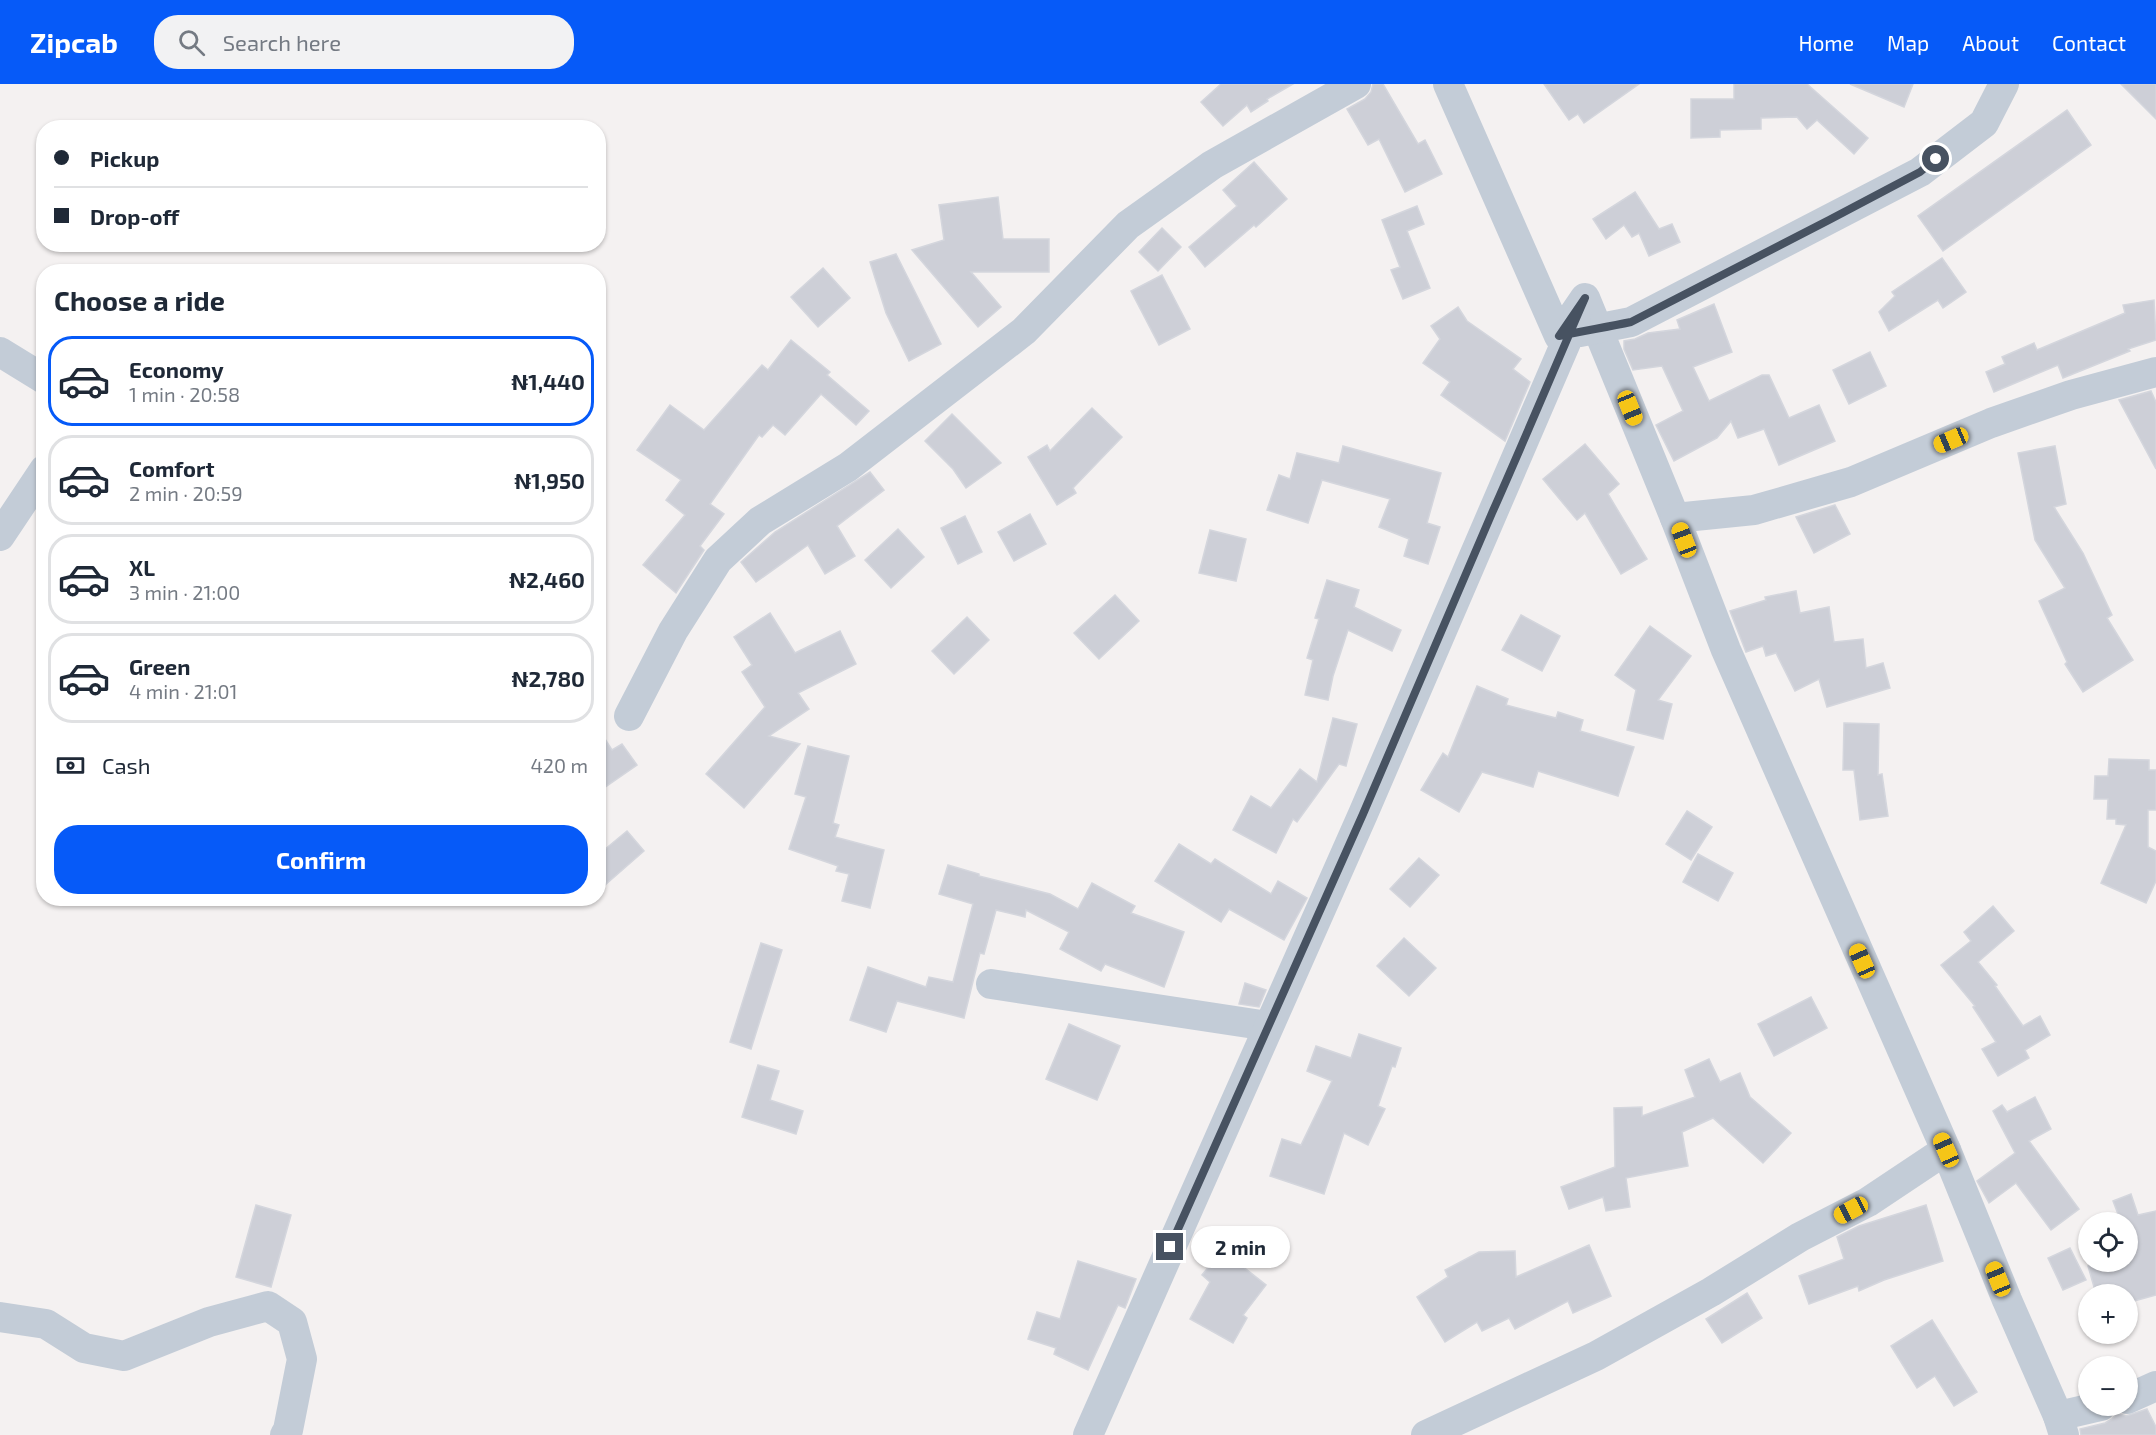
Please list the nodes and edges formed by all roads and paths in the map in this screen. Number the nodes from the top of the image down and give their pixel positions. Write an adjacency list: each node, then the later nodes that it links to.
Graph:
1 (1356, 84): 12 (street)
2 (1448, 84): 5 (street)
3 (2004, 84): 5 (street)
4 (1585, 298): 5 (street); 10 (street); 14 (street)
5 (1559, 336)
6 (0, 352): 8 (street)
7 (2156, 372): 10 (street)
8 (36, 374)
9 (36, 482): 11 (street)
10 (1675, 518): 15 (street)
11 (0, 536)
12 (629, 716)
13 (991, 984): 14 (street)
14 (1268, 1026): 22 (street)
15 (1946, 1150): 20 (street); 23 (street)
16 (0, 1317): 21 (street)
17 (2156, 1386): 18 (street)
18 (2138, 1394)
19 (2081, 1416): 20 (street)
20 (2061, 1426)
21 (285, 1435)
22 (1088, 1435)
23 (1426, 1435)

